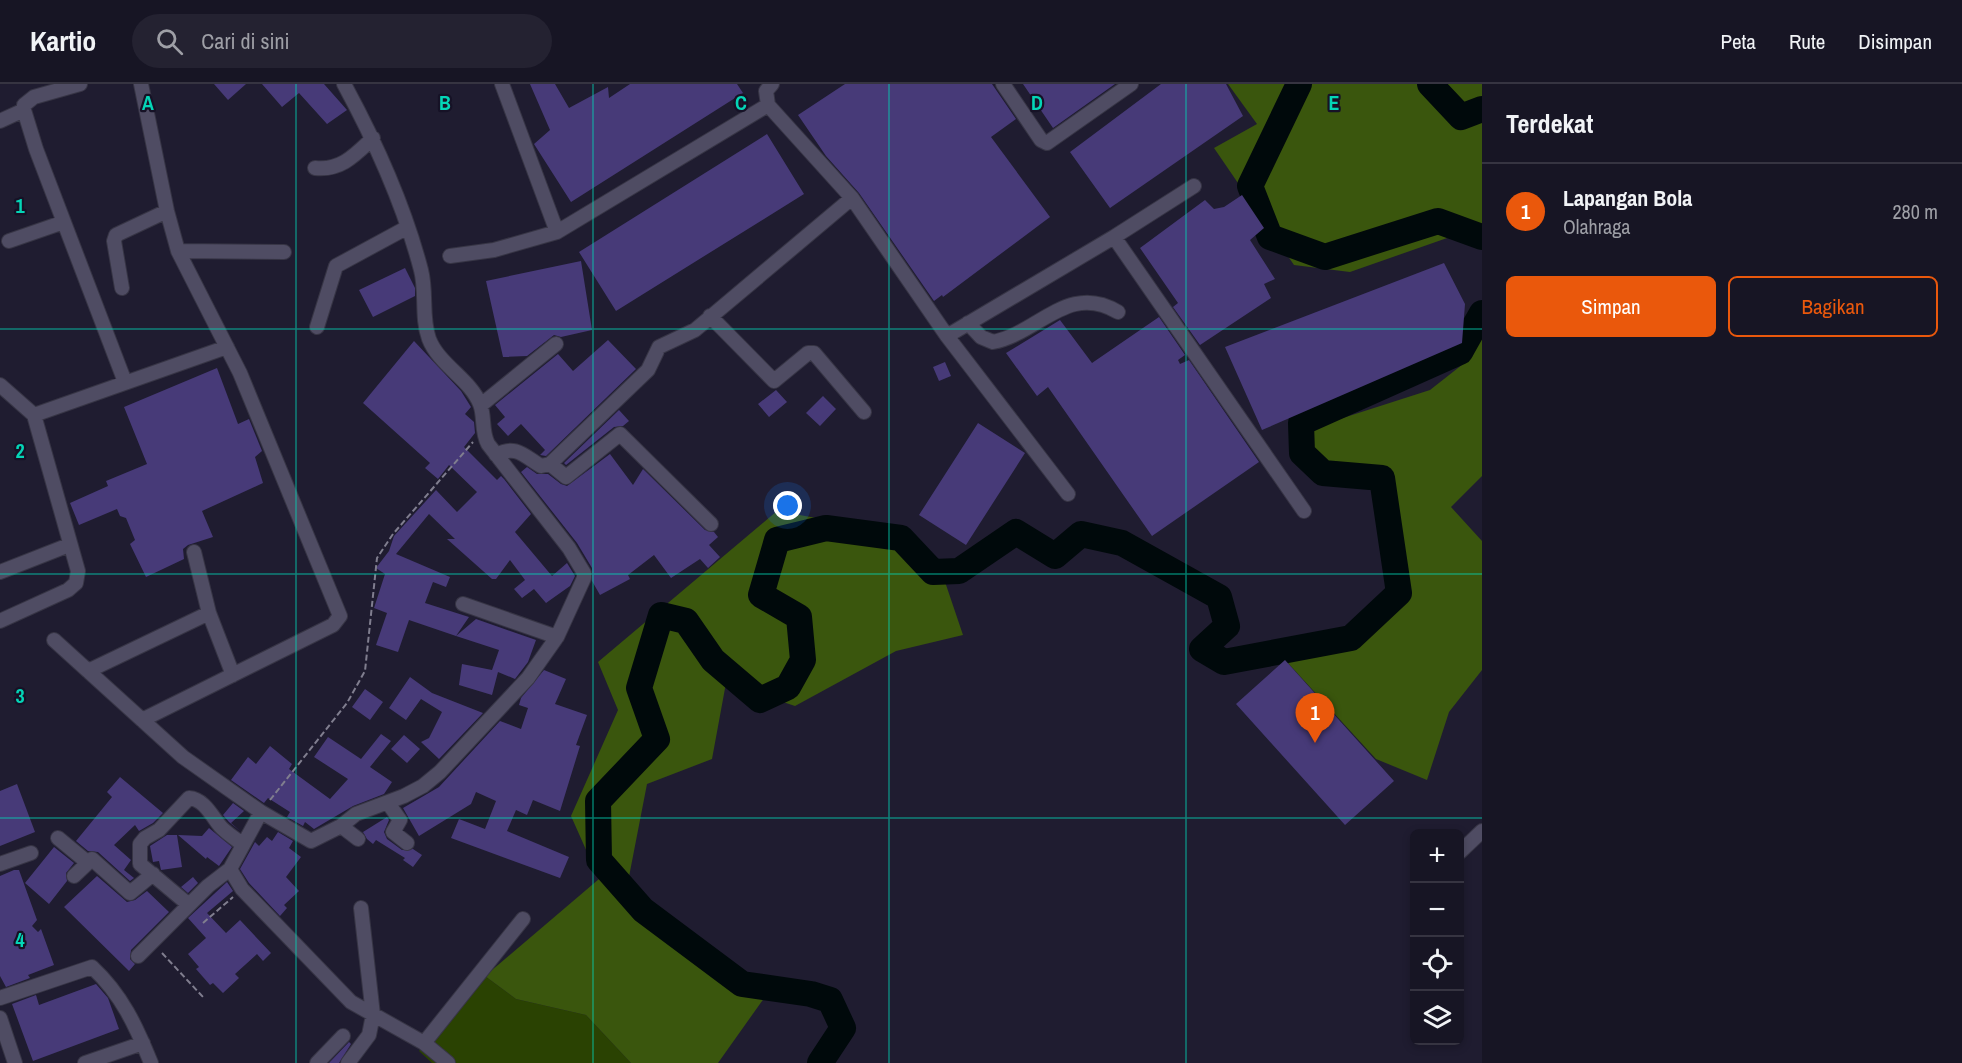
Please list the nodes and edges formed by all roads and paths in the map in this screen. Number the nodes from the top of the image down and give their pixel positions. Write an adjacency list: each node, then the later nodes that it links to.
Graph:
1 (80, 84): 9 (street)
2 (141, 84): 15 (street)
3 (344, 84): 11 (street)
4 (502, 84): 18 (street)
5 (772, 84): 8 (street)
6 (1003, 84): 7 (street)
7 (1131, 84)
8 (768, 105): 14 (street); 18 (street)
9 (24, 110): 10 (street); 16 (street)
10 (0, 121)
11 (373, 138): 12 (street); 17 (street)
12 (315, 168)
13 (1194, 186): 19 (street)
14 (852, 198): 26 (street); 29 (street)
15 (167, 211): 21 (street); 24 (street)
16 (64, 222): 20 (street); 32 (street)
17 (408, 227): 28 (street); 34 (street)
18 (557, 232): 23 (street)
19 (1114, 237): 27 (street); 41 (street)
20 (9, 241)
21 (178, 251): 22 (street); 31 (street)
22 (284, 252)
23 (450, 256)
24 (122, 288)
25 (1118, 312): 27 (street)
26 (710, 316): 35 (street); 39 (street)
27 (968, 323): 29 (street)
28 (317, 327)
29 (947, 336): 40 (street)
30 (556, 344): 34 (street)
31 (227, 347): 32 (street); 52 (street)
32 (125, 382): 36 (street)
33 (0, 385): 36 (street)
34 (481, 405): 37 (street)
35 (864, 412)
36 (34, 415): 43 (street)
37 (483, 431): 38 (street); 55 (path)
38 (496, 455): 39 (street); 49 (street)
39 (550, 464): 42 (street)
40 (1068, 494)
41 (1304, 511)
42 (711, 524)
43 (69, 545): 45 (street); 48 (street)
44 (194, 552): 47 (street)
45 (0, 572)
46 (463, 604): 49 (street)
47 (210, 613): 51 (street); 52 (street)
48 (0, 621)
49 (557, 637): 54 (street)
50 (54, 640): 51 (street)
51 (88, 671): 53 (street)
52 (234, 675): 53 (street)
53 (142, 720): 55 (street)
54 (388, 803): 56 (street); 60 (street)
55 (261, 812): 56 (street); 61 (street)
56 (341, 826): 59 (street)
57 (1482, 831): 62 (street)
58 (58, 838): 64 (street)
59 (357, 839)
60 (406, 843)
61 (243, 845): 66 (street); 67 (street)
62 (1464, 848)
63 (31, 853): 65 (street)
64 (87, 862): 67 (street); 68 (street)
65 (0, 864)
66 (230, 869): 69 (street); 70 (street)
67 (153, 874): 70 (street)
68 (74, 876)
69 (242, 889): 73 (path); 78 (street)
70 (189, 905): 74 (street)
71 (361, 908): 78 (street)
72 (523, 919): 82 (street)
73 (203, 923)
74 (151, 943): 75 (street); 76 (path)
75 (138, 956)
76 (203, 997)
77 (0, 998): 81 (street)
78 (373, 1016): 82 (street); 87 (street)
79 (0, 1018): 83 (street)
80 (343, 1036): 86 (street)
81 (143, 1043): 84 (street); 85 (street)
82 (424, 1043): 88 (street)
83 (15, 1063)
84 (85, 1063)
85 (151, 1063)
86 (317, 1063)
87 (348, 1063)
88 (448, 1063)

